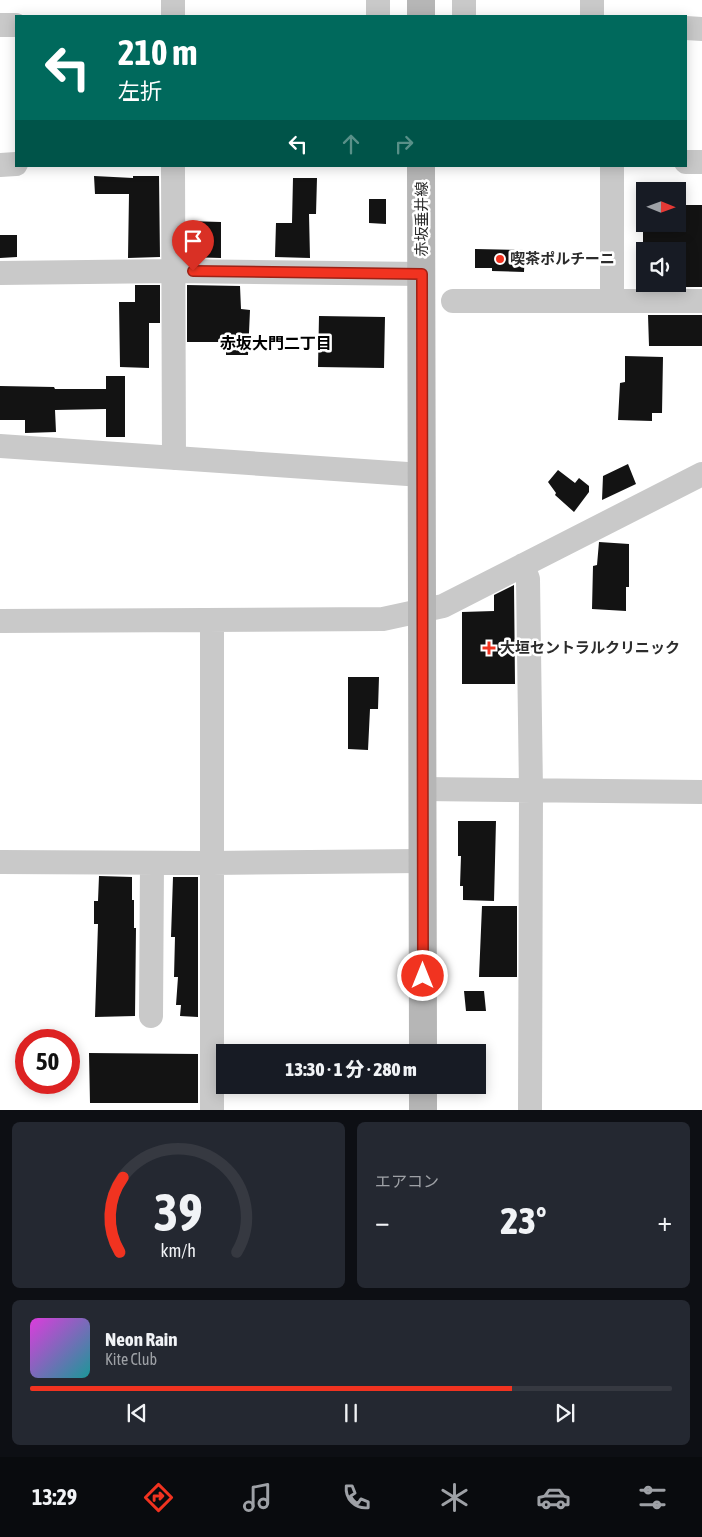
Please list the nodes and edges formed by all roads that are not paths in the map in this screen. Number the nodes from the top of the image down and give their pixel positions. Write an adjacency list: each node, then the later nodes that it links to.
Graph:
1 (173, 0): 6 (street)
2 (378, 0): 7 (street)
3 (421, 0): 8 (main road)
4 (464, 0): 9 (street)
5 (592, 0): 10 (street)
6 (173, 15)
7 (378, 15)
8 (421, 15)
9 (464, 15)
10 (592, 15)
11 (0, 25): 12 (street)
12 (15, 25)
13 (687, 28): 14 (street)
14 (702, 29)
15 (687, 162): 16 (street)
16 (702, 162)
17 (15, 164): 18 (street)
18 (0, 165)
19 (173, 167): 22 (street)
20 (422, 167): 24 (main road, 赤坂垂井線)
21 (612, 167): 25 (street)
22 (174, 271): 23 (street); 24 (street); 29 (street)
23 (0, 273)
24 (422, 274): 31 (main road, 赤坂垂井線)
25 (612, 300): 26 (street); 27 (street)
26 (453, 301)
27 (702, 301)
28 (0, 446): 29 (street)
29 (174, 458): 31 (street)
30 (702, 474): 32 (street)
31 (422, 475): 33 (main road, 赤坂垂井線)
32 (523, 565): 33 (street); 37 (street)
33 (422, 611): 34 (street); 36 (main road, 赤坂垂井線)
34 (212, 620): 35 (street); 42 (street)
35 (0, 621)
36 (422, 789): 37 (street); 39 (main road, 赤坂垂井線)
37 (531, 791): 38 (street); 48 (street)
38 (702, 792)
39 (422, 861): 42 (street); 44 (main road, 赤坂垂井線)
40 (0, 862): 41 (street)
41 (152, 863): 42 (street); 43 (street)
42 (212, 863): 46 (street)
43 (151, 1016)
44 (423, 1044)
45 (423, 1094): 47 (main road)
46 (212, 1110)
47 (423, 1110)
48 (530, 1110)

